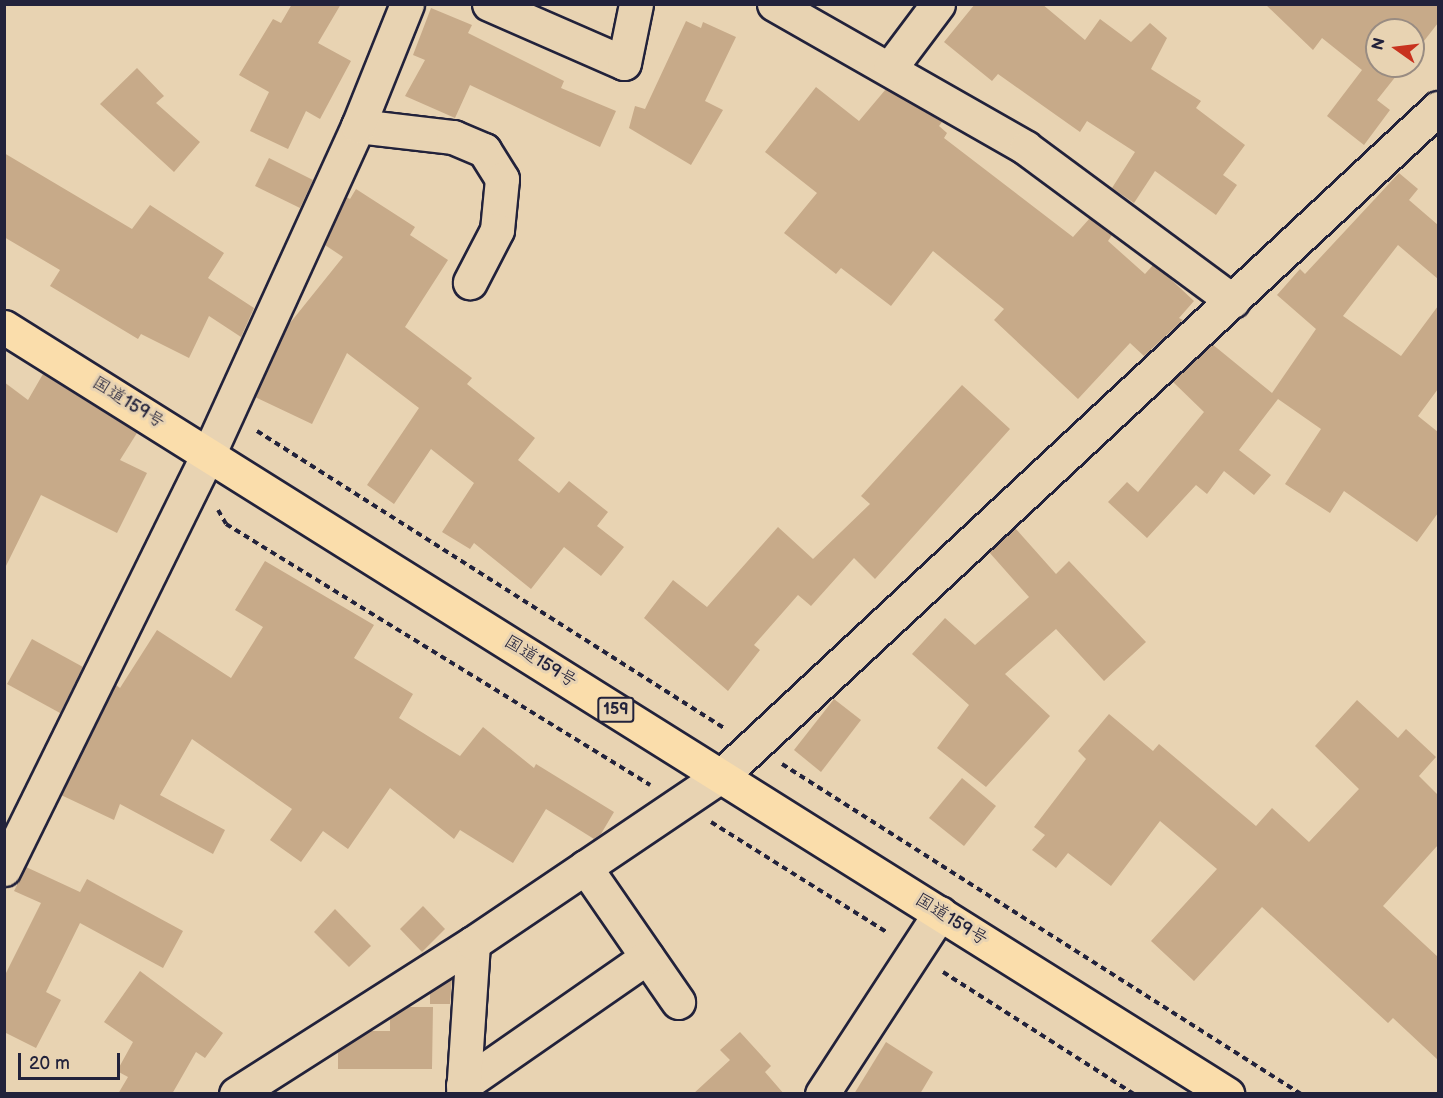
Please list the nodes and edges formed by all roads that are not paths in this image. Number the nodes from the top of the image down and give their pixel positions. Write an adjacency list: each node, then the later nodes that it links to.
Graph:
1 (407, 4): 8 (street)
2 (489, 4): 3 (street)
3 (636, 4)
4 (774, 4): 6 (street)
5 (938, 4): 6 (street)
6 (890, 68): 10 (street)
7 (1438, 108): 10 (street)
8 (358, 126): 9 (street); 12 (street)
9 (470, 282)
10 (1233, 301): 13 (street)
11 (4, 327): 12 (highway, 国道159号 / 159)
12 (209, 453): 13 (highway, 国道159号 / 159); 15 (street)
13 (721, 776): 14 (street); 16 (highway, 国道159号 / 159)
14 (585, 867): 17 (street); 18 (street)
15 (4, 869)
16 (940, 913): 22 (street); 23 (highway, 国道159号 / 159)
17 (473, 943): 20 (street); 21 (street)
18 (647, 957): 19 (street); 20 (street)
19 (678, 1002)
20 (463, 1089)
21 (236, 1094)
22 (822, 1094)
23 (1227, 1094)

